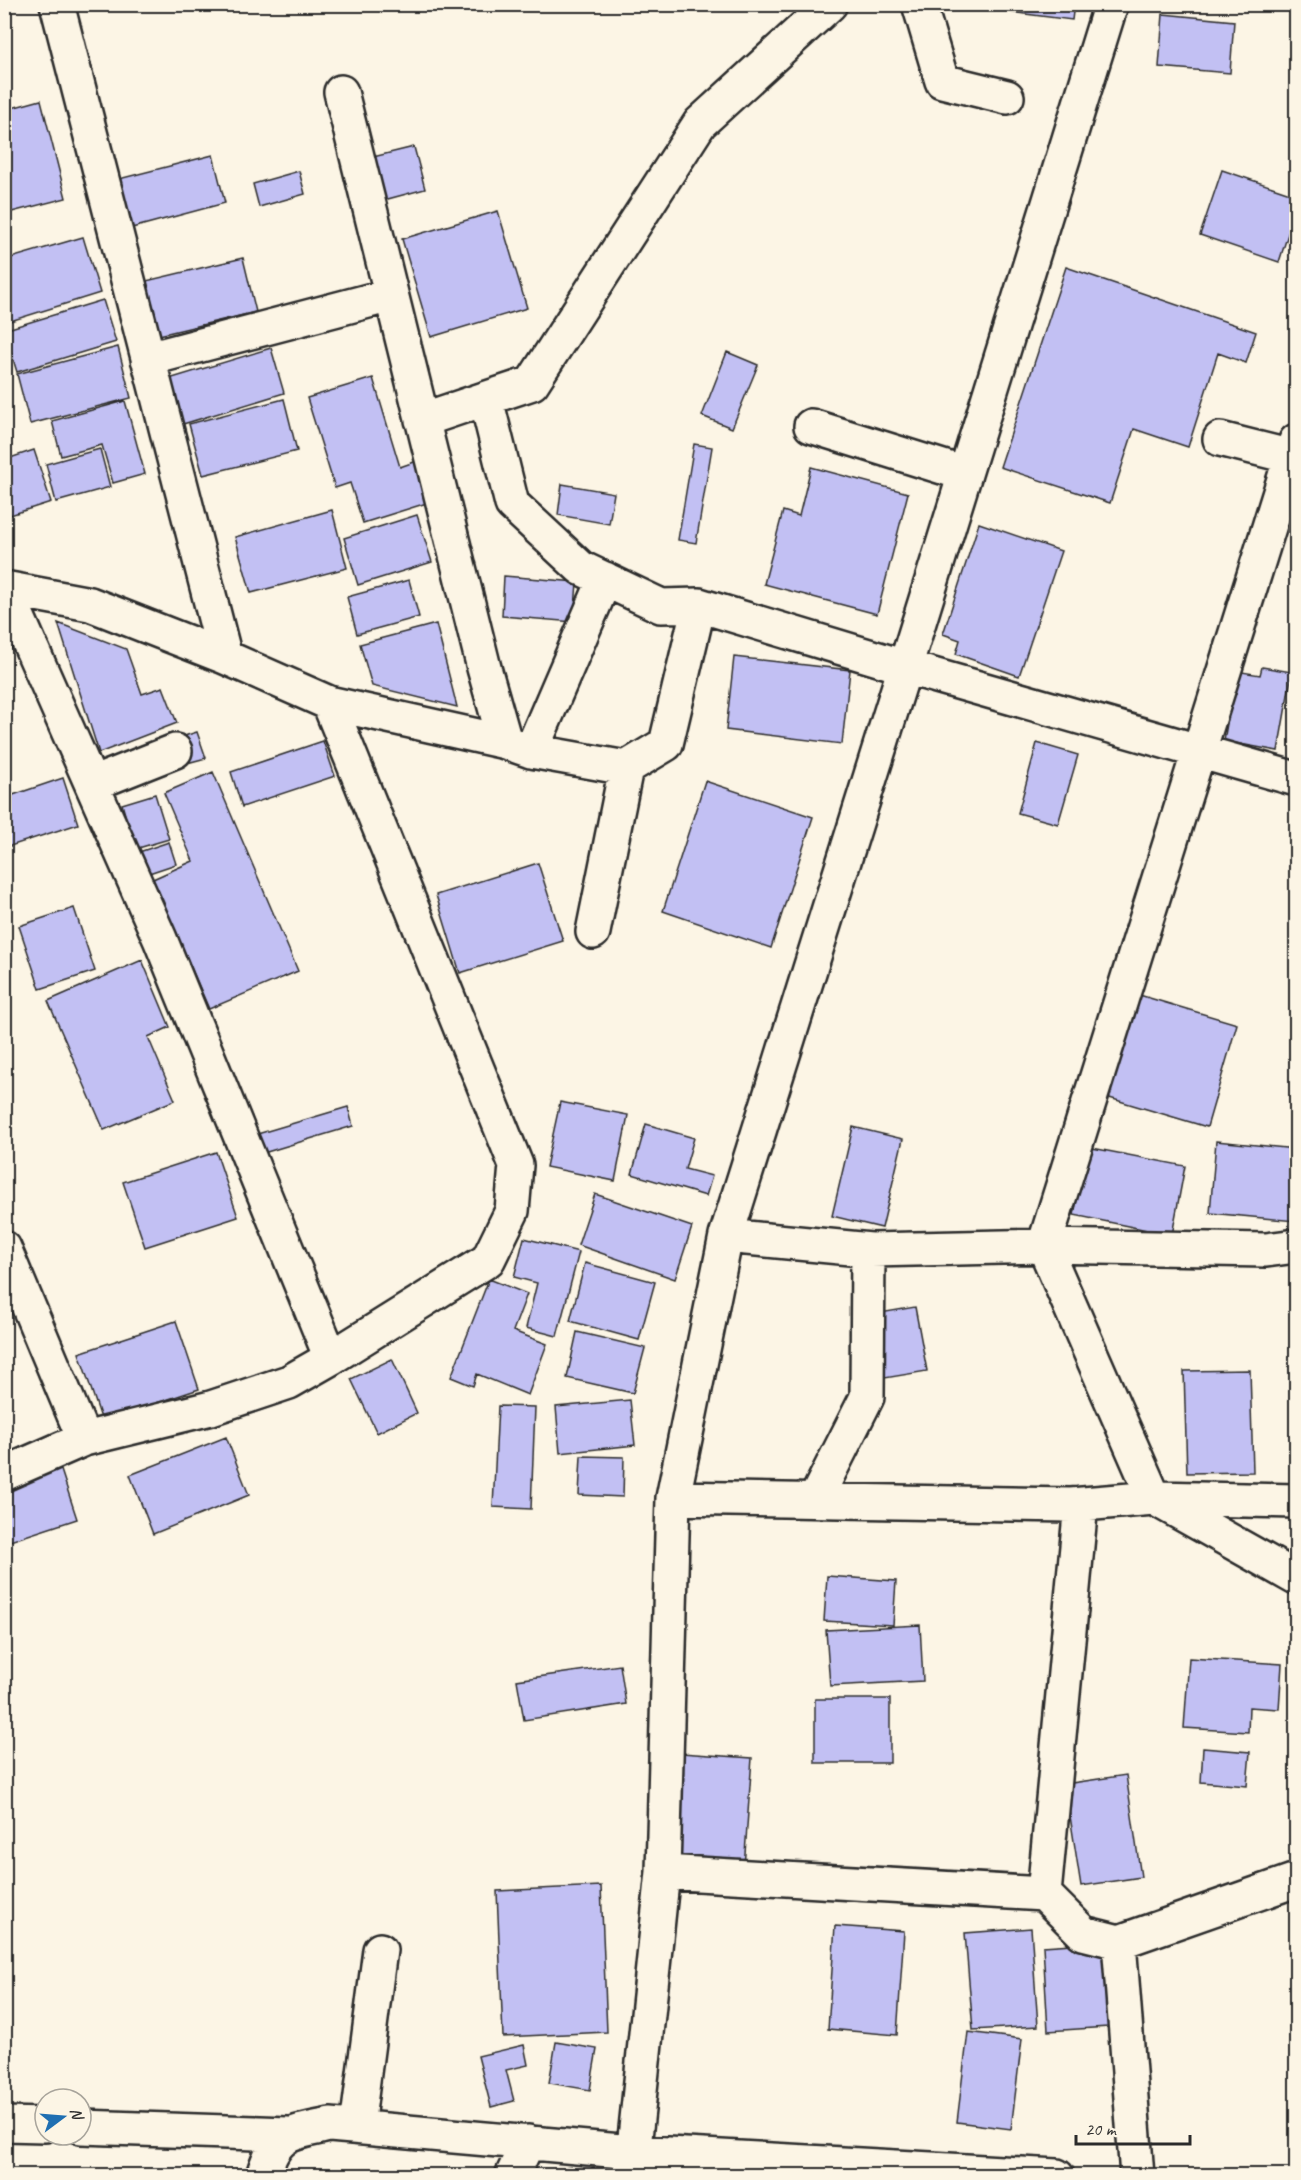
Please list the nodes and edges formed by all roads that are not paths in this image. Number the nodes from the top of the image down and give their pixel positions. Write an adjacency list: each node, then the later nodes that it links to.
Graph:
1 (57, 4): 8 (street)
2 (830, 4): 9 (street)
3 (920, 4): 6 (street)
4 (1111, 4): 14 (street)
5 (341, 92): 7 (street)
6 (1007, 97)
7 (391, 295): 8 (street); 10 (street)
8 (148, 358): 18 (street)
9 (486, 399): 10 (street); 15 (street)
10 (422, 420): 21 (street)
11 (811, 426): 14 (street)
12 (1220, 440): 13 (street)
13 (1295, 452): 22 (street)
14 (965, 474): 19 (street)
15 (605, 579): 17 (street); 21 (street)
16 (5, 588): 18 (street); 26 (street)
17 (699, 605): 19 (street); 24 (street)
18 (225, 657): 20 (street)
19 (905, 667): 22 (street); 28 (street)
20 (329, 704): 21 (street); 33 (street)
21 (518, 747): 24 (street)
22 (1200, 750): 25 (street); 29 (street)
23 (175, 751): 26 (street)
24 (626, 768): 27 (street)
25 (1296, 779)
26 (92, 784): 33 (street)
27 (593, 932)
28 (726, 1236): 32 (street); 36 (street)
29 (1044, 1246): 30 (street); 32 (street); 37 (street)
30 (1296, 1246)
31 (4, 1248): 34 (street)
32 (868, 1250): 38 (street)
33 (332, 1358): 34 (street)
34 (84, 1439): 35 (street)
35 (4, 1474)
36 (673, 1498): 38 (street); 42 (street)
37 (1154, 1498): 39 (street); 40 (street); 41 (street)
38 (815, 1500): 40 (street)
39 (1296, 1501)
40 (1080, 1504): 44 (street)
41 (1296, 1578)
42 (663, 1872): 44 (street); 53 (street)
43 (1296, 1880): 45 (street)
44 (1044, 1894): 45 (street)
45 (1119, 1942): 58 (street)
46 (380, 1950): 50 (street)
47 (4, 2124): 48 (street)
48 (33, 2125)
49 (93, 2127): 51 (street)
50 (357, 2127): 51 (street); 52 (street)
51 (288, 2134): 55 (street)
52 (528, 2142): 53 (street); 56 (street)
53 (632, 2164): 54 (street)
54 (977, 2173): 57 (street)
55 (263, 2175)
56 (512, 2175)
57 (1057, 2175)
58 (1137, 2175)

